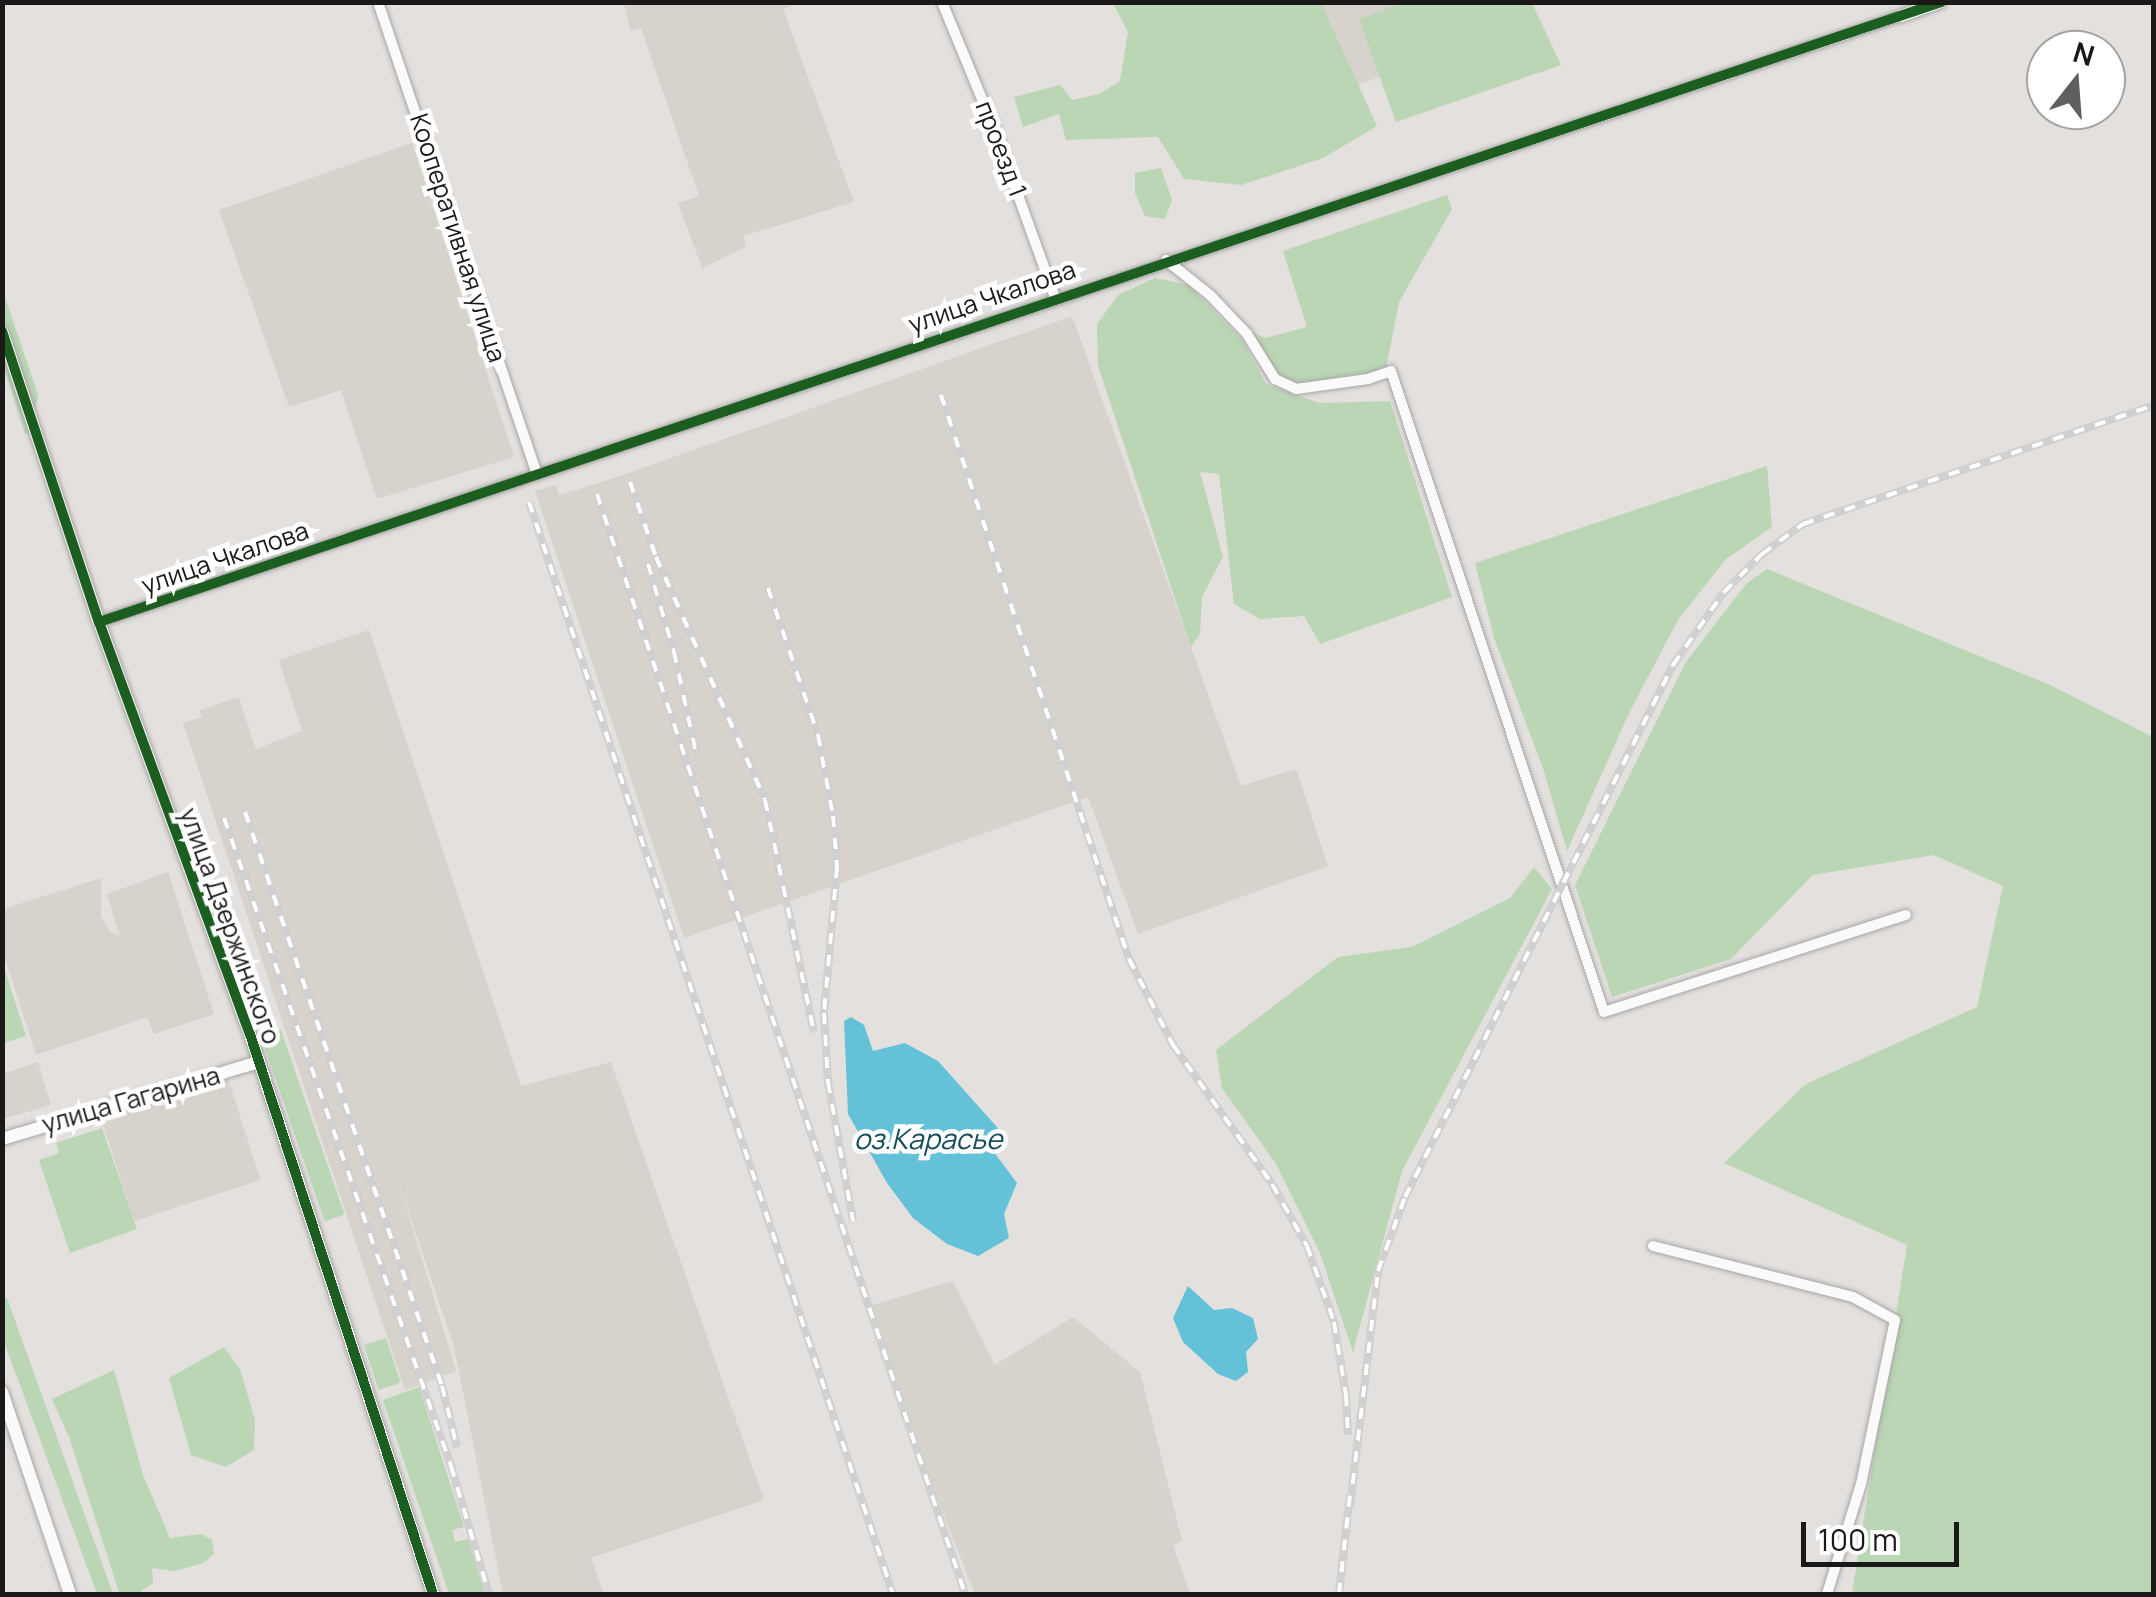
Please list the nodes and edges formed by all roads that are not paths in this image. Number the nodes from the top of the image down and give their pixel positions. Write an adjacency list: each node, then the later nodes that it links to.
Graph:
1 (378, 2): 8 (street, Кооперативная улица)
2 (942, 2): 6 (street, проезд 1)
3 (1942, 2): 4 (street)
4 (1901, 16): 5 (street, улица Чкалова)
5 (1166, 260): 6 (street, улица Чкалова); 10 (street)
6 (1055, 297): 8 (street, улица Чкалова)
7 (2, 331): 9 (street, улица Дзержинского)
8 (537, 474): 9 (street, улица Чкалова)
9 (98, 622): 11 (street, улица Дзержинского)
10 (1906, 915)
11 (259, 1062): 12 (street, улица Гагарина); 16 (street, улица Дзержинского)
12 (2, 1139)
13 (1653, 1246): 17 (street)
14 (2, 1392): 15 (street)
15 (70, 1594)
16 (433, 1594)
17 (1827, 1594)

